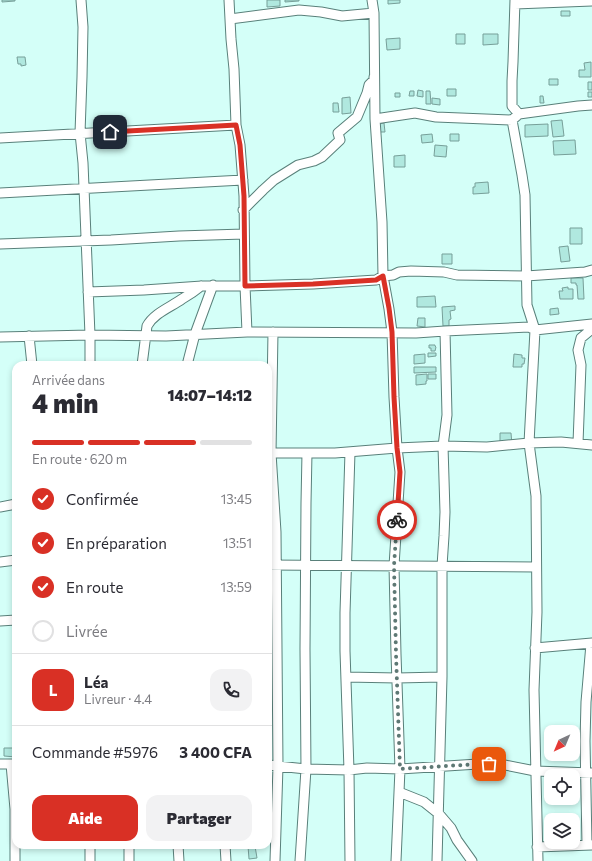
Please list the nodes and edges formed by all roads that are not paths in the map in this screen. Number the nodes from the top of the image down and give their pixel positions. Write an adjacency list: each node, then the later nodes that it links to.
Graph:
1 (81, 0): 13 (street)
2 (229, 0): 7 (street)
3 (372, 0): 6 (street)
4 (592, 1): 5 (street)
5 (515, 2): 10 (street)
6 (374, 13): 7 (street); 8 (street)
7 (230, 19): 12 (street)
8 (375, 72): 11 (street); 18 (street)
9 (592, 106): 10 (street)
10 (515, 117): 11 (street); 24 (street)
11 (375, 119): 23 (street)
12 (236, 125): 13 (street); 15 (street)
13 (80, 133): 14 (street); 16 (street)
14 (0, 138)
15 (243, 180): 16 (street); 18 (street)
16 (83, 188): 17 (street); 20 (street)
17 (0, 193)
18 (244, 210): 19 (street)
19 (244, 234): 20 (street); 27 (street)
20 (86, 241): 21 (street); 28 (street)
21 (0, 244)
22 (592, 270): 24 (street)
23 (383, 276): 24 (street); 27 (street); 35 (street)
24 (526, 276): 31 (street)
25 (213, 285): 26 (street); 27 (street); 36 (street)
26 (202, 286): 28 (street); 39 (street)
27 (245, 286): 33 (street)
28 (88, 292): 37 (street)
29 (592, 324): 31 (street)
30 (592, 329): 47 (street)
31 (535, 330): 32 (street); 46 (street)
32 (445, 331): 35 (street); 49 (street)
33 (247, 332): 34 (street); 36 (street)
34 (273, 332): 35 (street); 45 (street)
35 (392, 332): 50 (street)
36 (195, 334): 39 (street); 44 (street)
37 (90, 335): 38 (street); 39 (street); 42 (street)
38 (29, 336): 40 (street); 41 (street)
39 (146, 336): 43 (street)
40 (0, 337)
41 (32, 361)
42 (90, 361)
43 (143, 361)
44 (188, 361)
45 (272, 372)
46 (528, 443): 47 (street); 49 (street); 64 (street)
47 (578, 443): 48 (street)
48 (592, 445)
49 (443, 446): 50 (street); 63 (street)
50 (397, 448): 51 (street); 62 (street)
51 (350, 452): 53 (street); 61 (street)
52 (272, 453): 53 (street)
53 (307, 453): 60 (street)
54 (272, 479): 59 (street)
55 (12, 505): 56 (street)
56 (0, 507)
57 (12, 560): 58 (street)
58 (0, 562)
59 (272, 565): 60 (street); 74 (street)
60 (306, 565): 61 (street); 76 (street)
61 (347, 565): 62 (street); 69 (street)
62 (394, 566): 63 (street); 71 (street)
63 (442, 566): 64 (street); 70 (street)
64 (536, 567): 68 (street)
65 (12, 620): 66 (street)
66 (0, 621)
67 (591, 643): 68 (street); 80 (street)
68 (535, 648): 79 (street)
69 (346, 677): 71 (street); 78 (street)
70 (442, 677): 71 (street); 75 (street)
71 (397, 678): 77 (street)
72 (0, 764): 73 (street)
73 (12, 764)
74 (273, 766): 76 (street); 95 (street)
75 (440, 766): 77 (street); 79 (street); 82 (street)
76 (306, 769): 78 (street); 96 (street)
77 (400, 769): 78 (street); 81 (street)
78 (349, 770): 97 (street)
79 (536, 770): 80 (street); 84 (street)
80 (589, 774): 83 (street)
81 (399, 792): 82 (street); 98 (street)
82 (439, 814): 99 (street); 100 (street)
83 (590, 845): 84 (street)
84 (537, 847): 101 (street)
85 (16, 849): 90 (street)
86 (90, 849): 91 (street)
87 (129, 849): 92 (street)
88 (178, 849): 93 (street)
89 (225, 849): 94 (street)
90 (16, 861)
91 (90, 861)
92 (130, 861)
93 (179, 861)
94 (226, 861)
95 (275, 861)
96 (300, 861)
97 (350, 861)
98 (396, 861)
99 (437, 861)
100 (472, 861)
101 (538, 861)

